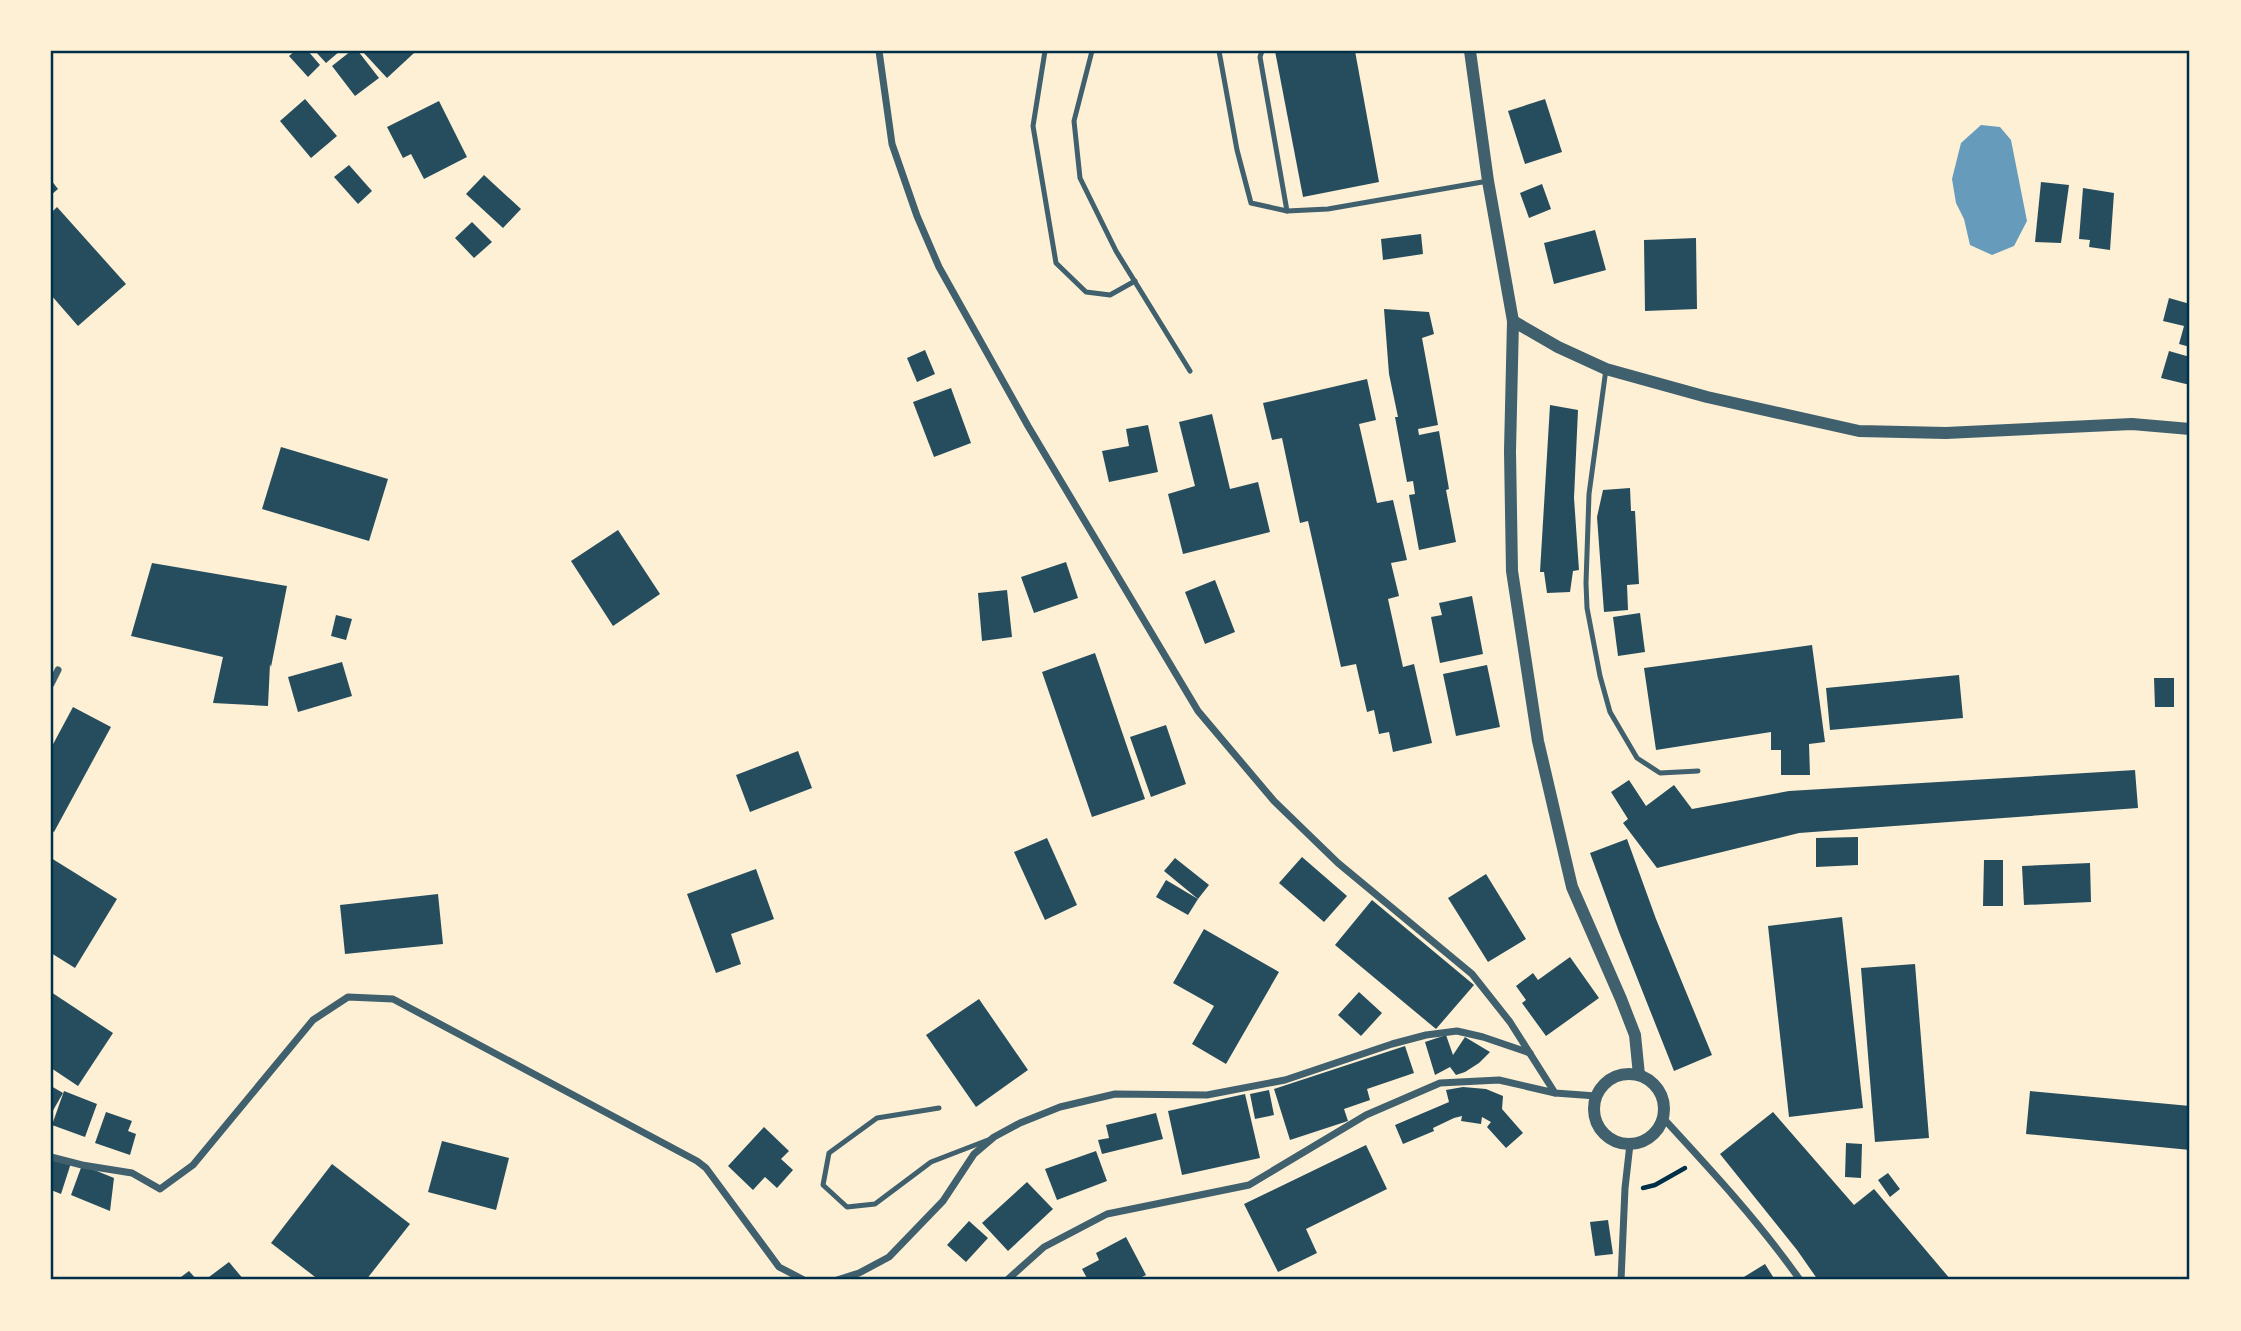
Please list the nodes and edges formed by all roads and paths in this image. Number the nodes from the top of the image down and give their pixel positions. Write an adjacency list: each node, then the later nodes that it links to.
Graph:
1 (878, 51): 17 (street)
2 (1045, 51): 9 (lane)
3 (1092, 51): 9 (lane)
4 (1219, 51): 8 (lane)
5 (1262, 51): 8 (lane)
6 (1470, 51): 7 (street)
7 (1488, 181): 8 (lane); 10 (street)
8 (1287, 211)
9 (1135, 281): 12 (lane)
10 (1513, 321): 11 (street); 18 (street)
11 (1606, 369): 13 (street); 16 (lane)
12 (1190, 371)
13 (2190, 429)
14 (58, 670): 15 (street)
15 (51, 684)
16 (1698, 771)
17 (1530, 1053): 19 (street); 23 (street)
18 (1639, 1075): 20 (street); 22 (street)
19 (1555, 1093): 20 (street); 30 (street)
20 (1596, 1096): 24 (street)
21 (939, 1108): 23 (lane)
22 (1663, 1118): 24 (street); 32 (street)
23 (994, 1137): 29 (street)
24 (1630, 1144): 31 (street)
25 (51, 1157): 28 (street)
26 (1676, 1174): 27 (path)
27 (1642, 1188)
28 (804, 1280)
29 (837, 1280)
30 (1007, 1280)
31 (1621, 1280)
32 (1800, 1280)

